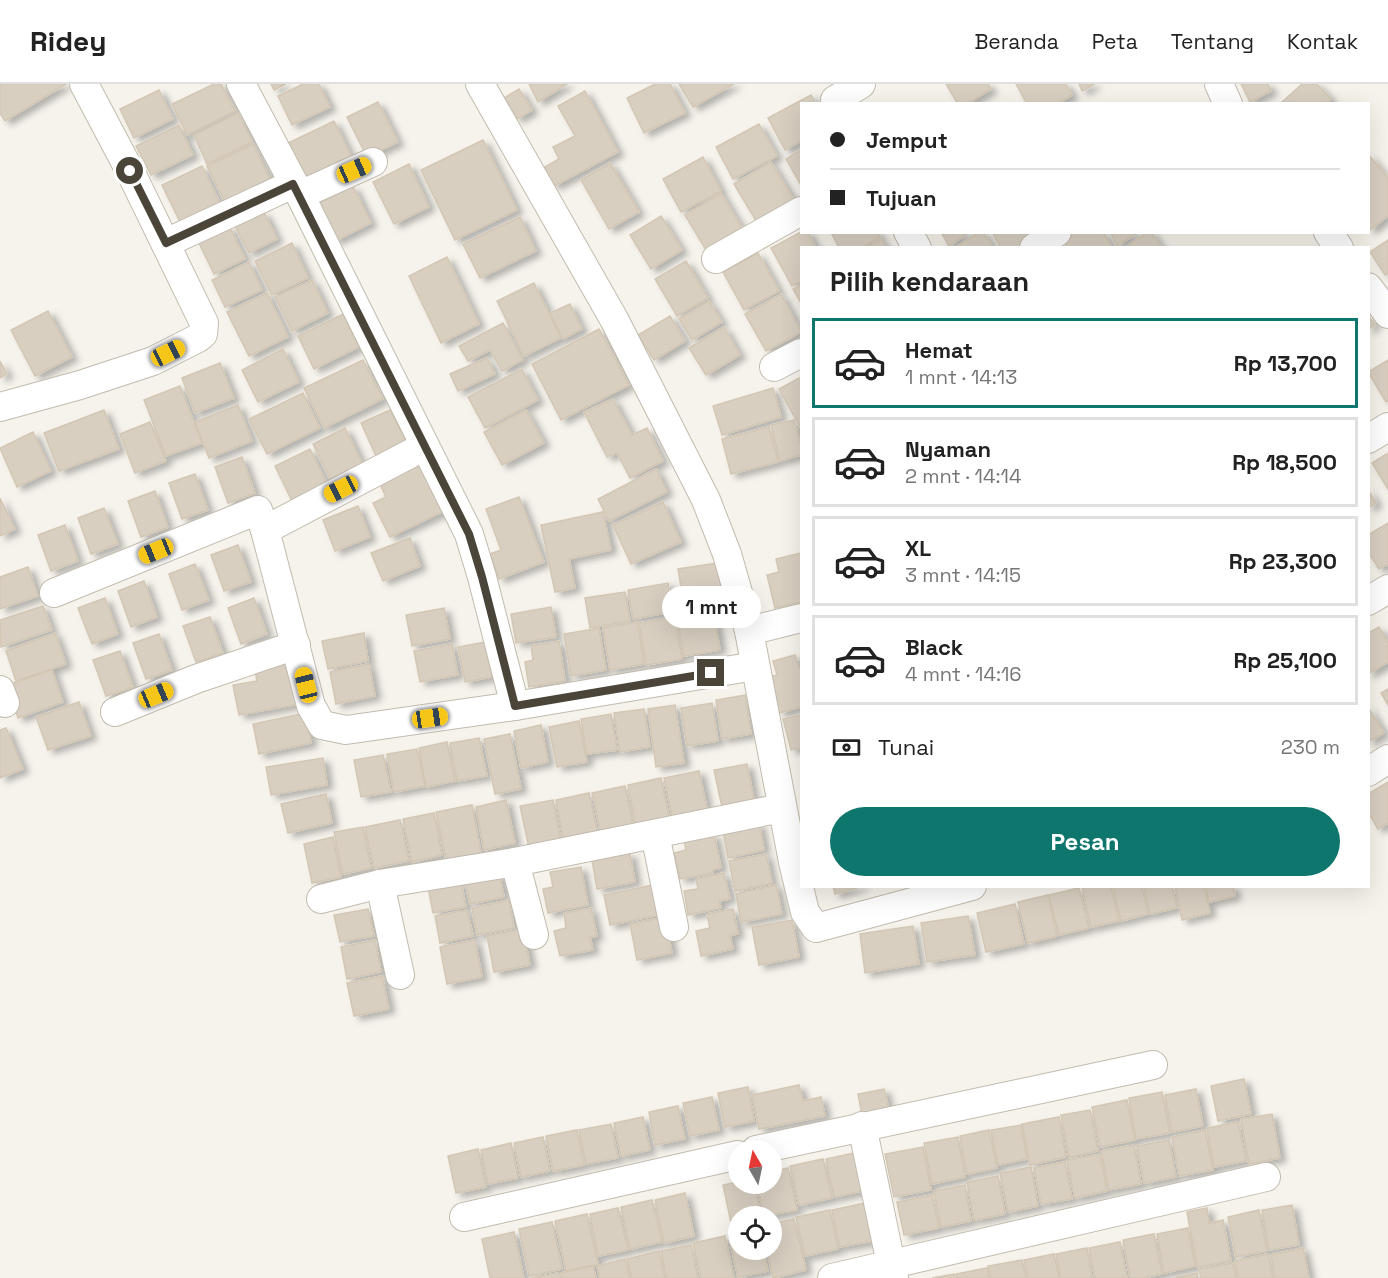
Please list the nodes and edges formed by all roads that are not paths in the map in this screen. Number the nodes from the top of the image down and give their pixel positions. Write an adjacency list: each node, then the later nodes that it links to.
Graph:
1 (84, 84): 12 (street)
2 (241, 84): 9 (street)
3 (480, 84): 28 (street)
4 (861, 84): 6 (street)
5 (1219, 84): 7 (street)
6 (833, 96)
7 (1227, 102)
8 (373, 162): 9 (street)
9 (297, 189): 12 (street); 22 (street)
10 (800, 212): 14 (street)
11 (1054, 234): 13 (street)
12 (166, 243): 19 (street)
13 (1037, 246)
14 (716, 259)
15 (1370, 291): 16 (street)
16 (1388, 314)
17 (800, 354): 18 (street)
18 (774, 367)
19 (0, 407)
20 (1388, 427): 21 (street)
21 (1370, 438)
22 (425, 446): 23 (street); 31 (street)
23 (265, 530): 25 (street); 29 (street)
24 (1388, 589): 26 (street)
25 (54, 593)
26 (1370, 600)
27 (800, 618): 28 (street)
28 (749, 631): 30 (street)
29 (296, 645): 31 (street); 32 (street)
30 (755, 666): 31 (street); 35 (street)
31 (515, 706)
32 (115, 712)
33 (1388, 759): 34 (street)
34 (1370, 771)
35 (787, 791): 36 (street); 38 (street)
36 (655, 834): 37 (street); 43 (street)
37 (515, 862): 39 (street); 44 (street)
38 (800, 874)
39 (380, 884): 42 (street); 45 (street)
40 (802, 888): 41 (street)
41 (965, 888)
42 (321, 899)
43 (674, 927)
44 (534, 935)
45 (400, 975)
46 (1153, 1065): 47 (street)
47 (862, 1126): 48 (street); 52 (street)
48 (782, 1144)
49 (728, 1157): 51 (street)
50 (1266, 1177): 52 (street)
51 (464, 1217)
52 (893, 1271): 53 (street)
53 (832, 1278)

